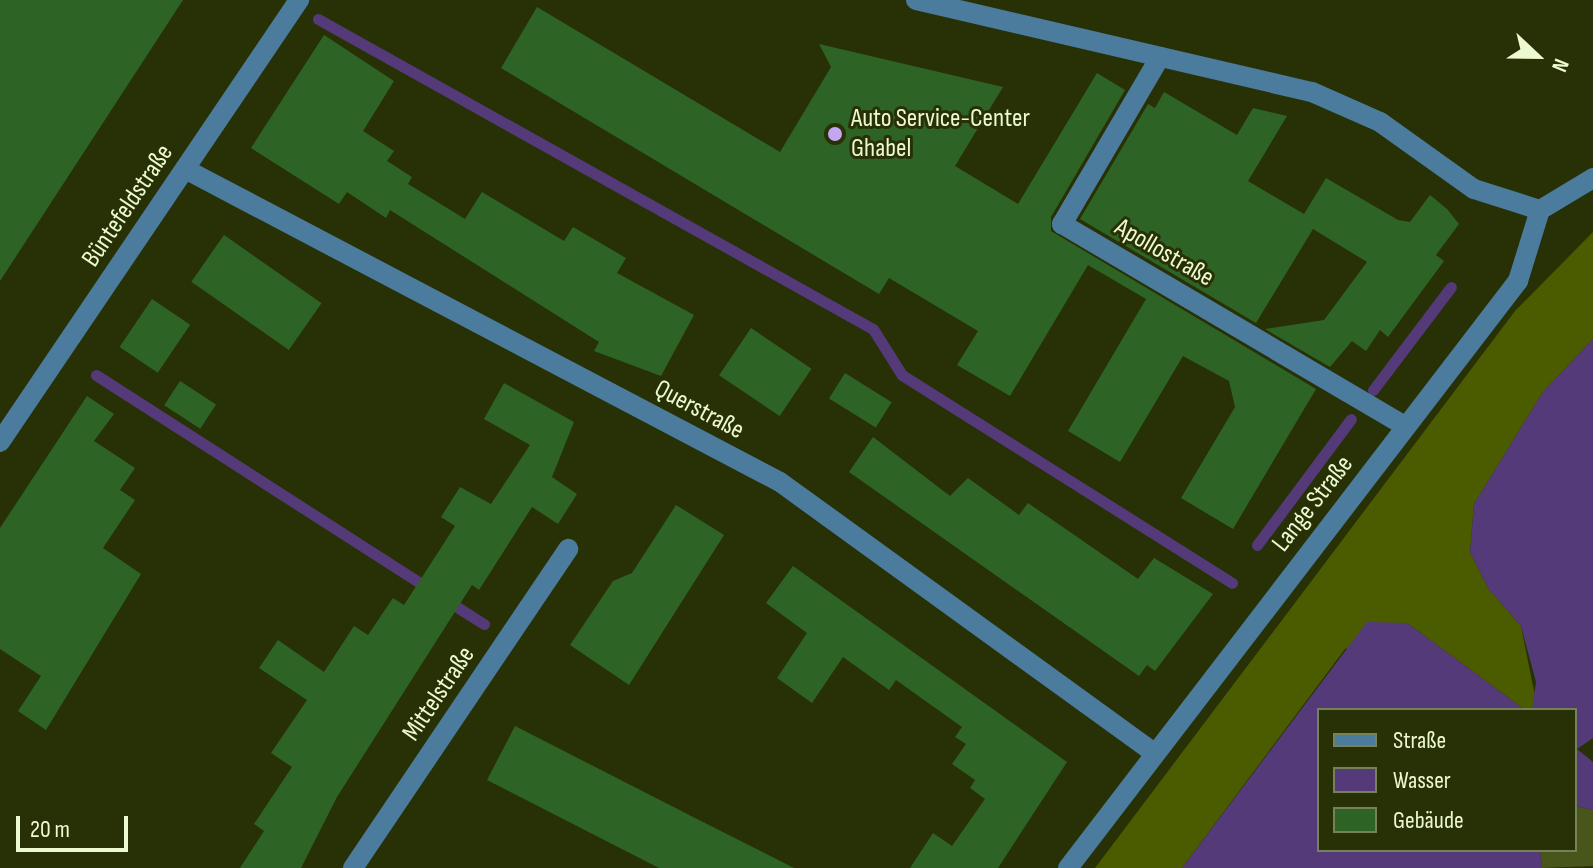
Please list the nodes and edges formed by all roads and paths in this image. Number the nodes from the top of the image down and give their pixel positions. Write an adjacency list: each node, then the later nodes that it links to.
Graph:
1 (299, 0): 4 (street, Büntefeldstraße)
2 (916, 0): 3 (street)
3 (1160, 57): 6 (street); 7 (street, Apollostraße)
4 (185, 169): 8 (street, Büntefeldstraße); 10 (street, Querstraße)
5 (1593, 178): 6 (street)
6 (1540, 210): 7 (street, Lange Straße)
7 (1405, 426): 10 (street, Lange Straße)
8 (0, 442)
9 (568, 549): 11 (street, Mittelstraße)
10 (1153, 752): 12 (street, Lange Straße)
11 (353, 868)
12 (1068, 868)

